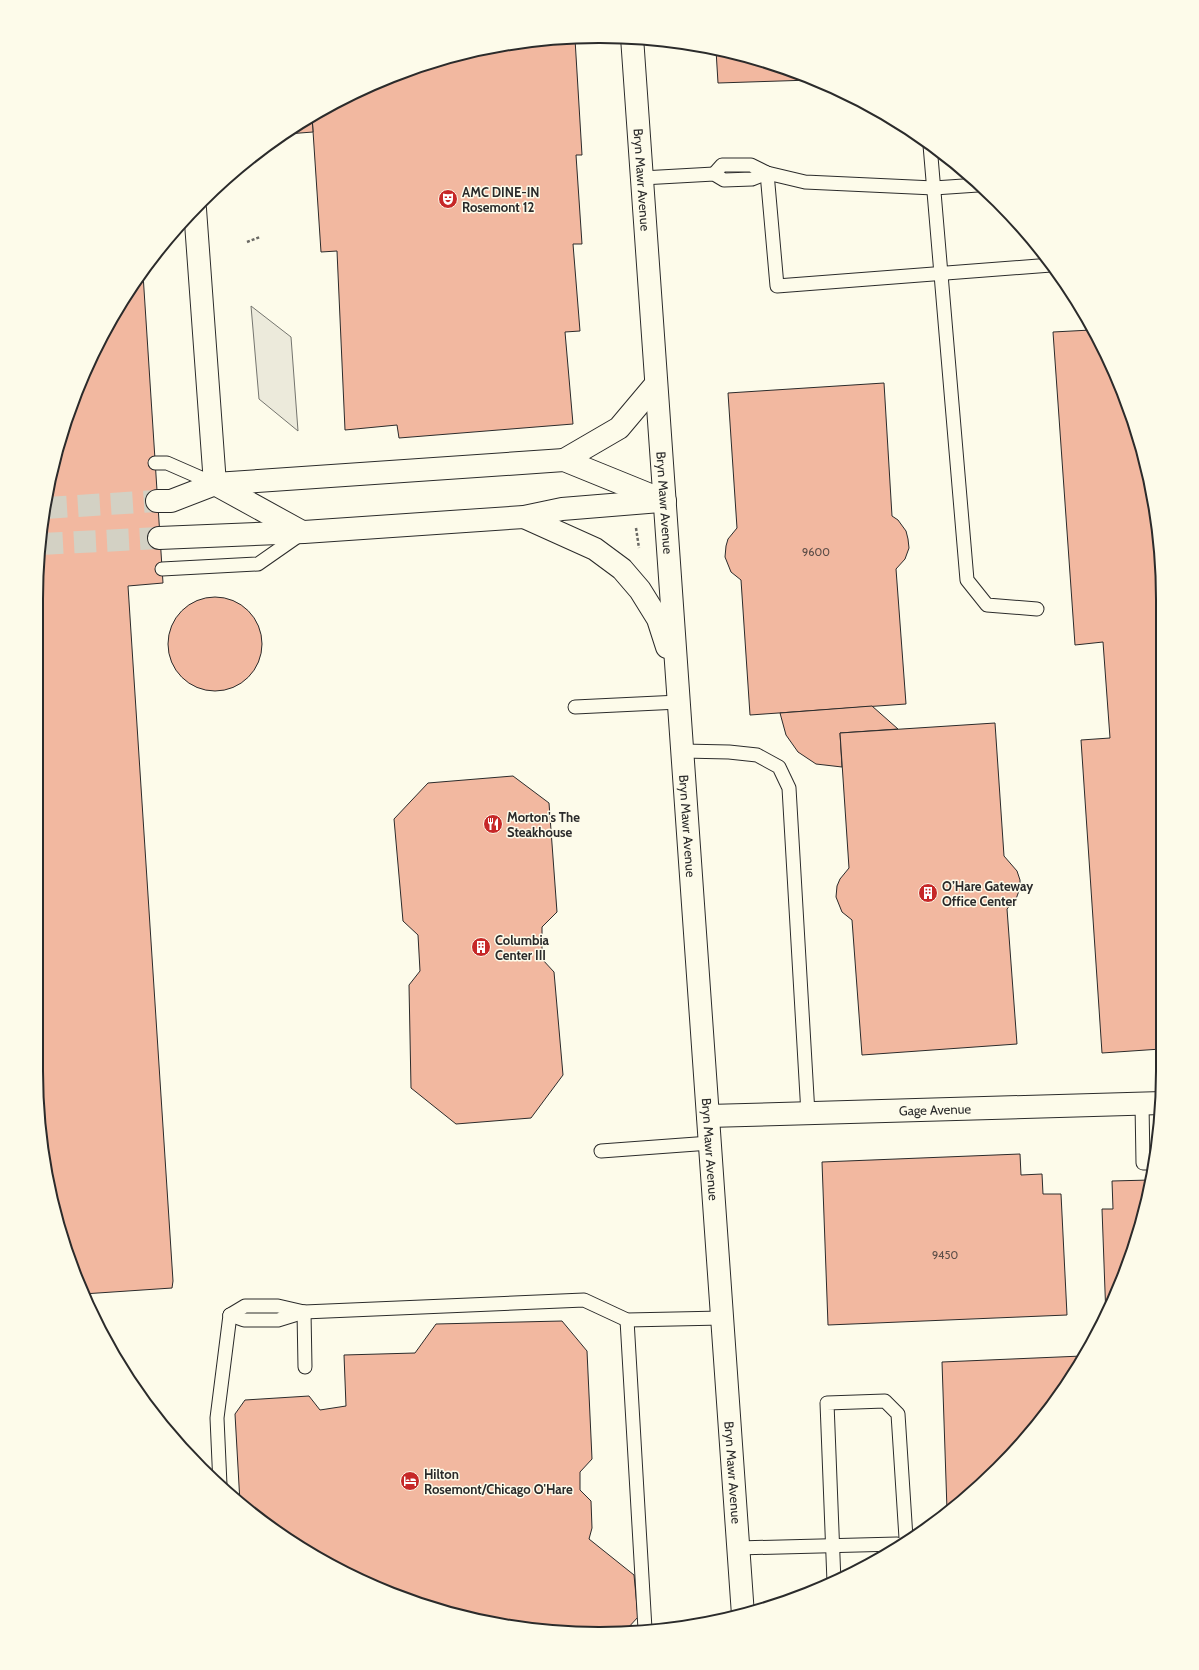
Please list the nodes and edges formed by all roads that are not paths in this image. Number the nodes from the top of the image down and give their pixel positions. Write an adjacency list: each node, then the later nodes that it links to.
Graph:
1 (632, 44): 4 (street, Bryn Mawr Avenue)
2 (931, 153): 6 (lane)
3 (767, 173): 4 (lane); 6 (lane); 9 (lane)
4 (642, 178): 10 (street, Bryn Mawr Avenue)
5 (971, 185): 6 (lane)
6 (934, 188): 9 (lane)
7 (196, 217): 13 (street)
8 (1044, 266): 9 (lane)
9 (942, 274): 20 (lane)
10 (656, 384): 11 (street); 15 (street, Bryn Mawr Avenue)
11 (564, 460): 13 (street); 15 (street)
12 (155, 463): 13 (lane)
13 (215, 484): 14 (street); 17 (street)
14 (157, 501)
15 (665, 501): 16 (street); 21 (street, Bryn Mawr Avenue)
16 (524, 517): 17 (street); 21 (street)
17 (304, 532): 18 (street); 19 (lane)
18 (159, 538)
19 (162, 569)
20 (1037, 610)
21 (679, 691): 22 (lane); 23 (street, Bryn Mawr Avenue)
22 (575, 707)
23 (683, 751): 25 (lane); 26 (street, Bryn Mawr Avenue)
24 (1152, 1104): 25 (street, Gage Avenue); 29 (lane)
25 (808, 1114): 26 (street, Gage Avenue)
26 (708, 1116): 27 (street, Bryn Mawr Avenue)
27 (710, 1143): 28 (lane); 31 (street, Bryn Mawr Avenue)
28 (601, 1151)
29 (1148, 1163)
30 (304, 1312): 32 (lane); 33 (lane); 34 (lane)
31 (722, 1318): 32 (lane); 38 (street, Bryn Mawr Avenue)
32 (627, 1320): 41 (lane)
33 (306, 1367)
34 (220, 1477)
35 (906, 1535): 37 (lane)
36 (891, 1544): 37 (lane)
37 (832, 1545): 38 (lane); 39 (lane)
38 (738, 1548): 40 (street, Bryn Mawr Avenue)
39 (834, 1575)
40 (743, 1608)
41 (645, 1625)

